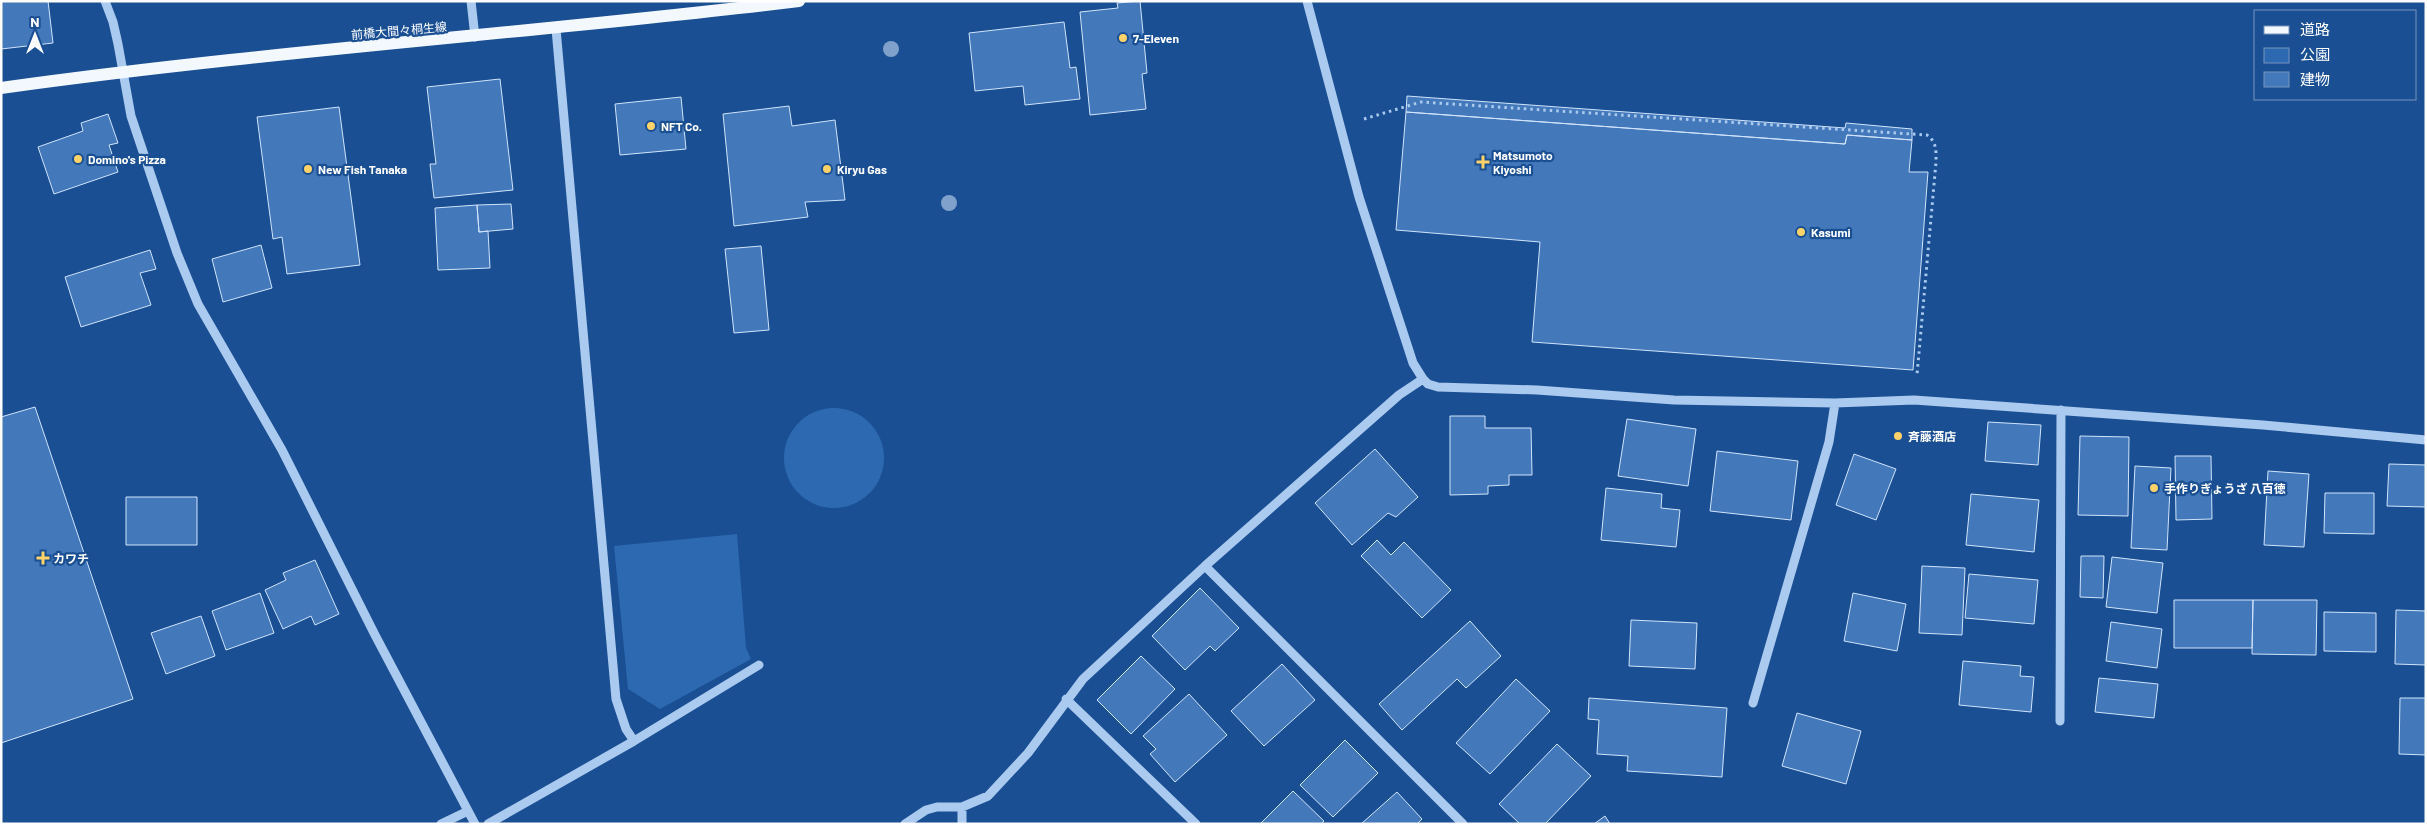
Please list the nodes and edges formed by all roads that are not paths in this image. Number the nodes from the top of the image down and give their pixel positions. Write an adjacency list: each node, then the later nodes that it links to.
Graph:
1 (105, 1): 7 (street)
2 (471, 1): 6 (street)
3 (799, 1): 5 (main road, 前橋大間々桐生線)
4 (1307, 1): 9 (street)
5 (556, 29): 6 (main road, 前橋大間々桐生線); 18 (street)
6 (475, 37): 7 (main road, 前橋大間々桐生線)
7 (123, 73): 8 (main road, 前橋大間々桐生線); 20 (street)
8 (1, 88)
9 (1423, 379): 10 (street); 13 (street)
10 (1834, 403): 11 (street); 16 (street)
11 (2061, 410): 12 (street); 17 (street)
12 (2426, 440)
13 (1204, 566): 15 (street); 27 (street)
14 (759, 665): 18 (street)
15 (1066, 700): 19 (street); 26 (street)
16 (1753, 703)
17 (2060, 721)
18 (634, 741): 23 (street)
19 (962, 808): 24 (street); 25 (street)
20 (468, 811): 21 (street); 22 (street)
21 (441, 824)
22 (475, 824)
23 (488, 824)
24 (905, 824)
25 (962, 824)
26 (1196, 824)
27 (1463, 824)

